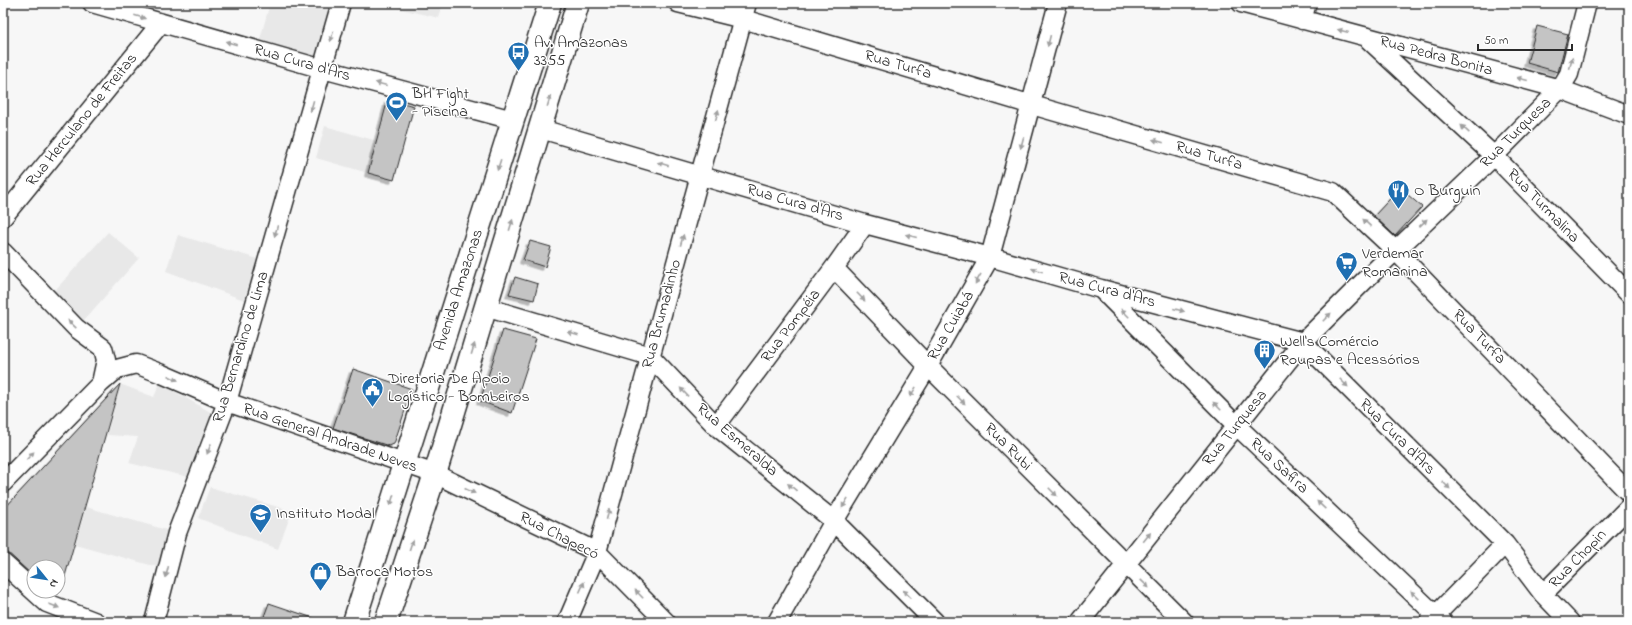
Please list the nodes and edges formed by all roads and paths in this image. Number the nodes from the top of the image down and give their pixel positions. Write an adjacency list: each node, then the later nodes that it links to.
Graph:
1 (92, 3): 11 (street, Rua Cura d'Ars, one-way to 11)
2 (341, 3): 13 (street, Rua Bernardino de Lima, one-way to 13)
3 (550, 3): 17 (main road, Avenida Amazonas)
4 (578, 3): 18 (main road, Avenida Amazonas, one-way to 4)
5 (678, 3): 9 (street, Rua Turfa)
6 (1058, 3): 15 (street, Rua Cuiabá, one-way to 15)
7 (1241, 3): 10 (street, Rua Pedra Bonita)
8 (1587, 3): 14 (street, Rua Turquesa, one-way to 8)
9 (745, 11): 15 (street, Rua Turfa); 20 (street, Rua Brumadinho, one-way to 9)
10 (1304, 11): 12 (street, Rua Pedra Bonita, one-way to 10)
11 (161, 23): 13 (street, Rua Cura d'Ars, one-way to 11); 21 (street, Rua Herculano de Freitas)
12 (1367, 38): 14 (street, Rua Pedra Bonita, one-way to 12); 19 (street, Rua Turmalina, one-way to 12)
13 (322, 69): 17 (street, Rua Cura d'Ars, one-way to 13); 34 (street, Rua Bernardino de Lima, one-way to 34)
14 (1560, 90): 16 (street, Rua Pedra Bonita); 19 (street, Rua Turquesa)
15 (1032, 105): 23 (street, Rua Turfa, one-way to 15); 25 (street, Rua Cuiabá, one-way to 25)
16 (1629, 115)
17 (513, 120): 37 (main road, Avenida Amazonas, one-way to 37)
18 (541, 129): 20 (street, Rua Cura d'Ars, one-way to 18); 29 (main road, Avenida Amazonas, one-way to 18)
19 (1494, 156): 23 (street, Rua Turquesa, one-way to 19); 28 (street, Rua Turmalina)
20 (700, 175): 22 (street, Rua Cura d'Ars); 31 (street, Rua Brumadinho, one-way to 20)
21 (3, 217)
22 (865, 224): 25 (street, Rua Cura d'Ars, one-way to 22); 26 (street, Rua Pompéia)
23 (1395, 250): 30 (street, Rua Turquesa, one-way to 23); 40 (street, Rua Turfa)
24 (3, 252): 33 (street, one-way to 24)
25 (990, 257): 27 (street, Rua Cura d'Ars, one-way to 25); 32 (street, Rua Cuiabá, one-way to 32)
26 (834, 268): 32 (street, Rua Rubi, one-way to 32); 35 (street, Rua Pompéia)
27 (1101, 289): 30 (street, Rua Cura d'Ars, one-way to 30); 36 (street, Rua Safira, one-way to 27)
28 (1629, 294)
29 (485, 307): 31 (street, one-way to 29); 38 (main road, Avenida Amazonas, one-way to 29)
30 (1303, 342): 36 (street, Rua Turquesa); 43 (street, Rua Cura d'Ars, one-way to 43)
31 (650, 356): 35 (street, Rua Esmeralda, one-way to 31); 44 (street, Rua Brumadinho, one-way to 31)
32 (928, 366): 42 (street, Rua Cuiabá, one-way to 42); 46 (street, Rua Rubi, one-way to 46)
33 (101, 383): 34 (street, Rua General Andrade Neves, one-way to 34); 39 (street, one-way to 33)
34 (227, 402): 37 (street, Rua General Andrade Neves); 50 (street, Rua Bernardino de Lima, one-way to 50)
35 (716, 426): 42 (street, Rua Esmeralda, one-way to 35)
36 (1237, 426): 46 (street, Rua Turquesa, one-way to 36); 48 (street, Rua Safira, one-way to 36)
37 (404, 463): 38 (street, Rua General Andrade Neves); 51 (main road, Avenida Amazonas, one-way to 51)
38 (435, 474): 44 (street, Rua Chapecó, one-way to 44); 52 (main road, Avenida Amazonas, one-way to 38)
39 (3, 484)
40 (1629, 493)
41 (1629, 506): 47 (street, Rua Chopin)
42 (834, 521): 55 (street, Rua Cuiabá); 56 (street, Rua Esmeralda, one-way to 42)
43 (1504, 544): 47 (street, Rua Cura d'Ars); 48 (street)
44 (598, 552): 53 (street, Rua Brumadinho, one-way to 44); 54 (street, Rua Chapecó, one-way to 44)
45 (3, 563): 49 (street, one-way to 49)
46 (1125, 564): 57 (street, Rua Turquesa); 58 (street, Rua Rubi, one-way to 58)
47 (1543, 594): 59 (street, Rua Cura d'Ars)
48 (1436, 620)
49 (96, 622)
50 (154, 622)
51 (354, 622)
52 (386, 622)
53 (567, 622)
54 (666, 622)
55 (776, 622)
56 (935, 622)
57 (1080, 622)
58 (1184, 622)
59 (1570, 622)

